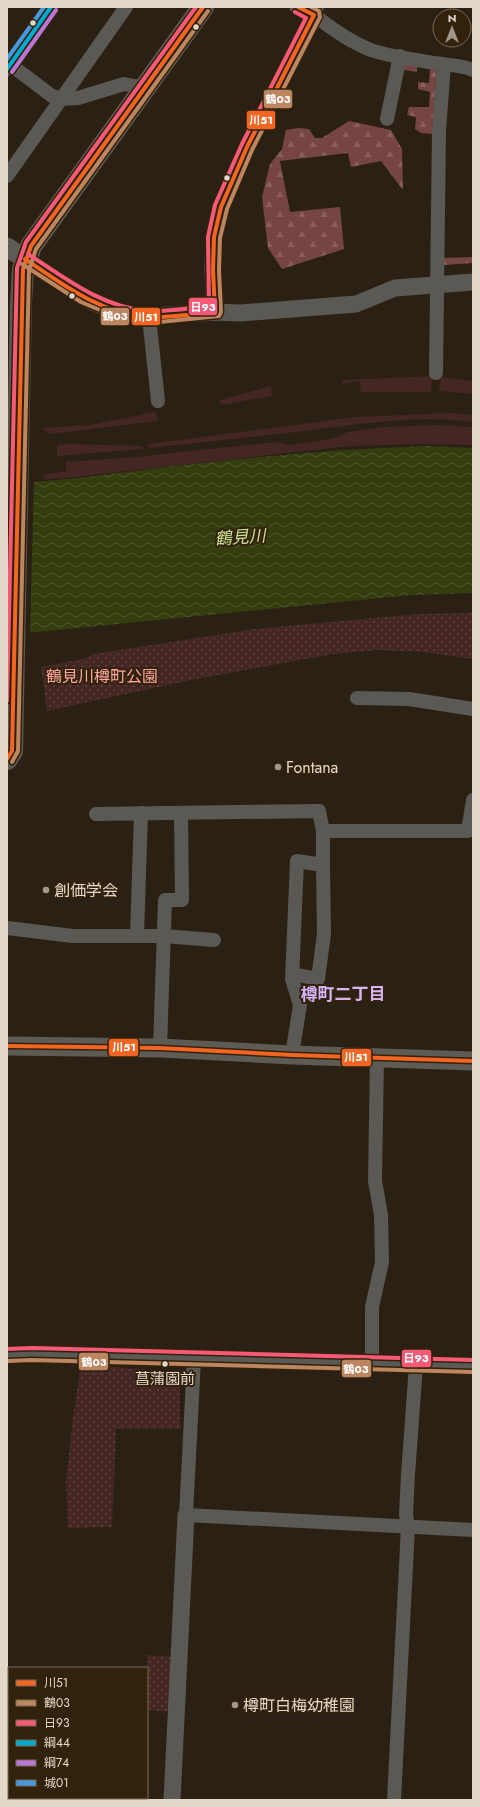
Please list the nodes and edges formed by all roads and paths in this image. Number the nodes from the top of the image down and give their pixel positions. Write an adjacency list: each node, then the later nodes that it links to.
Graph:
1 (51, 7): 8 (street)
2 (126, 7): 11 (street)
3 (203, 7): 10 (main road)
4 (298, 7): 5 (street)
5 (316, 11): 6 (street); 19 (street)
6 (400, 56): 7 (street); 12 (street)
7 (444, 65): 9 (street); 17 (street)
8 (9, 67): 11 (street)
9 (470, 67)
10 (144, 88): 11 (street); 15 (main road)
11 (61, 99): 13 (street)
12 (387, 119)
13 (7, 176)
14 (7, 247): 15 (main road)
15 (25, 259): 18 (main road); 20 (street)
16 (473, 282): 17 (street)
17 (437, 286): 19 (street); 22 (street)
18 (21, 302): 21 (main road); 26 (main road)
19 (215, 312): 20 (street)
20 (149, 317): 23 (street)
21 (7, 364)
22 (436, 373)
23 (158, 400)
24 (357, 698): 25 (street)
25 (473, 709)
26 (9, 755)
27 (473, 800): 31 (street)
28 (141, 813): 29 (street); 30 (street); 34 (street)
29 (181, 813): 31 (street); 35 (street)
30 (96, 814)
31 (322, 831): 32 (street)
32 (323, 865): 37 (street); 37 (street)
33 (7, 928): 34 (street)
34 (137, 936): 35 (street)
35 (164, 936): 36 (street); 39 (street)
36 (214, 940)
37 (293, 974): 40 (street)
38 (7, 1046): 39 (main road)
39 (160, 1048): 40 (main road)
40 (292, 1055): 41 (main road)
41 (377, 1057): 42 (main road); 45 (street)
42 (473, 1061)
43 (7, 1355): 44 (street)
44 (194, 1359): 45 (street); 48 (street)
45 (372, 1364): 46 (street)
46 (416, 1365): 47 (street); 49 (street)
47 (473, 1366)
48 (186, 1515): 49 (street); 51 (street)
49 (408, 1527): 50 (street); 52 (street)
50 (473, 1530)
51 (172, 1800)
52 (394, 1800)

